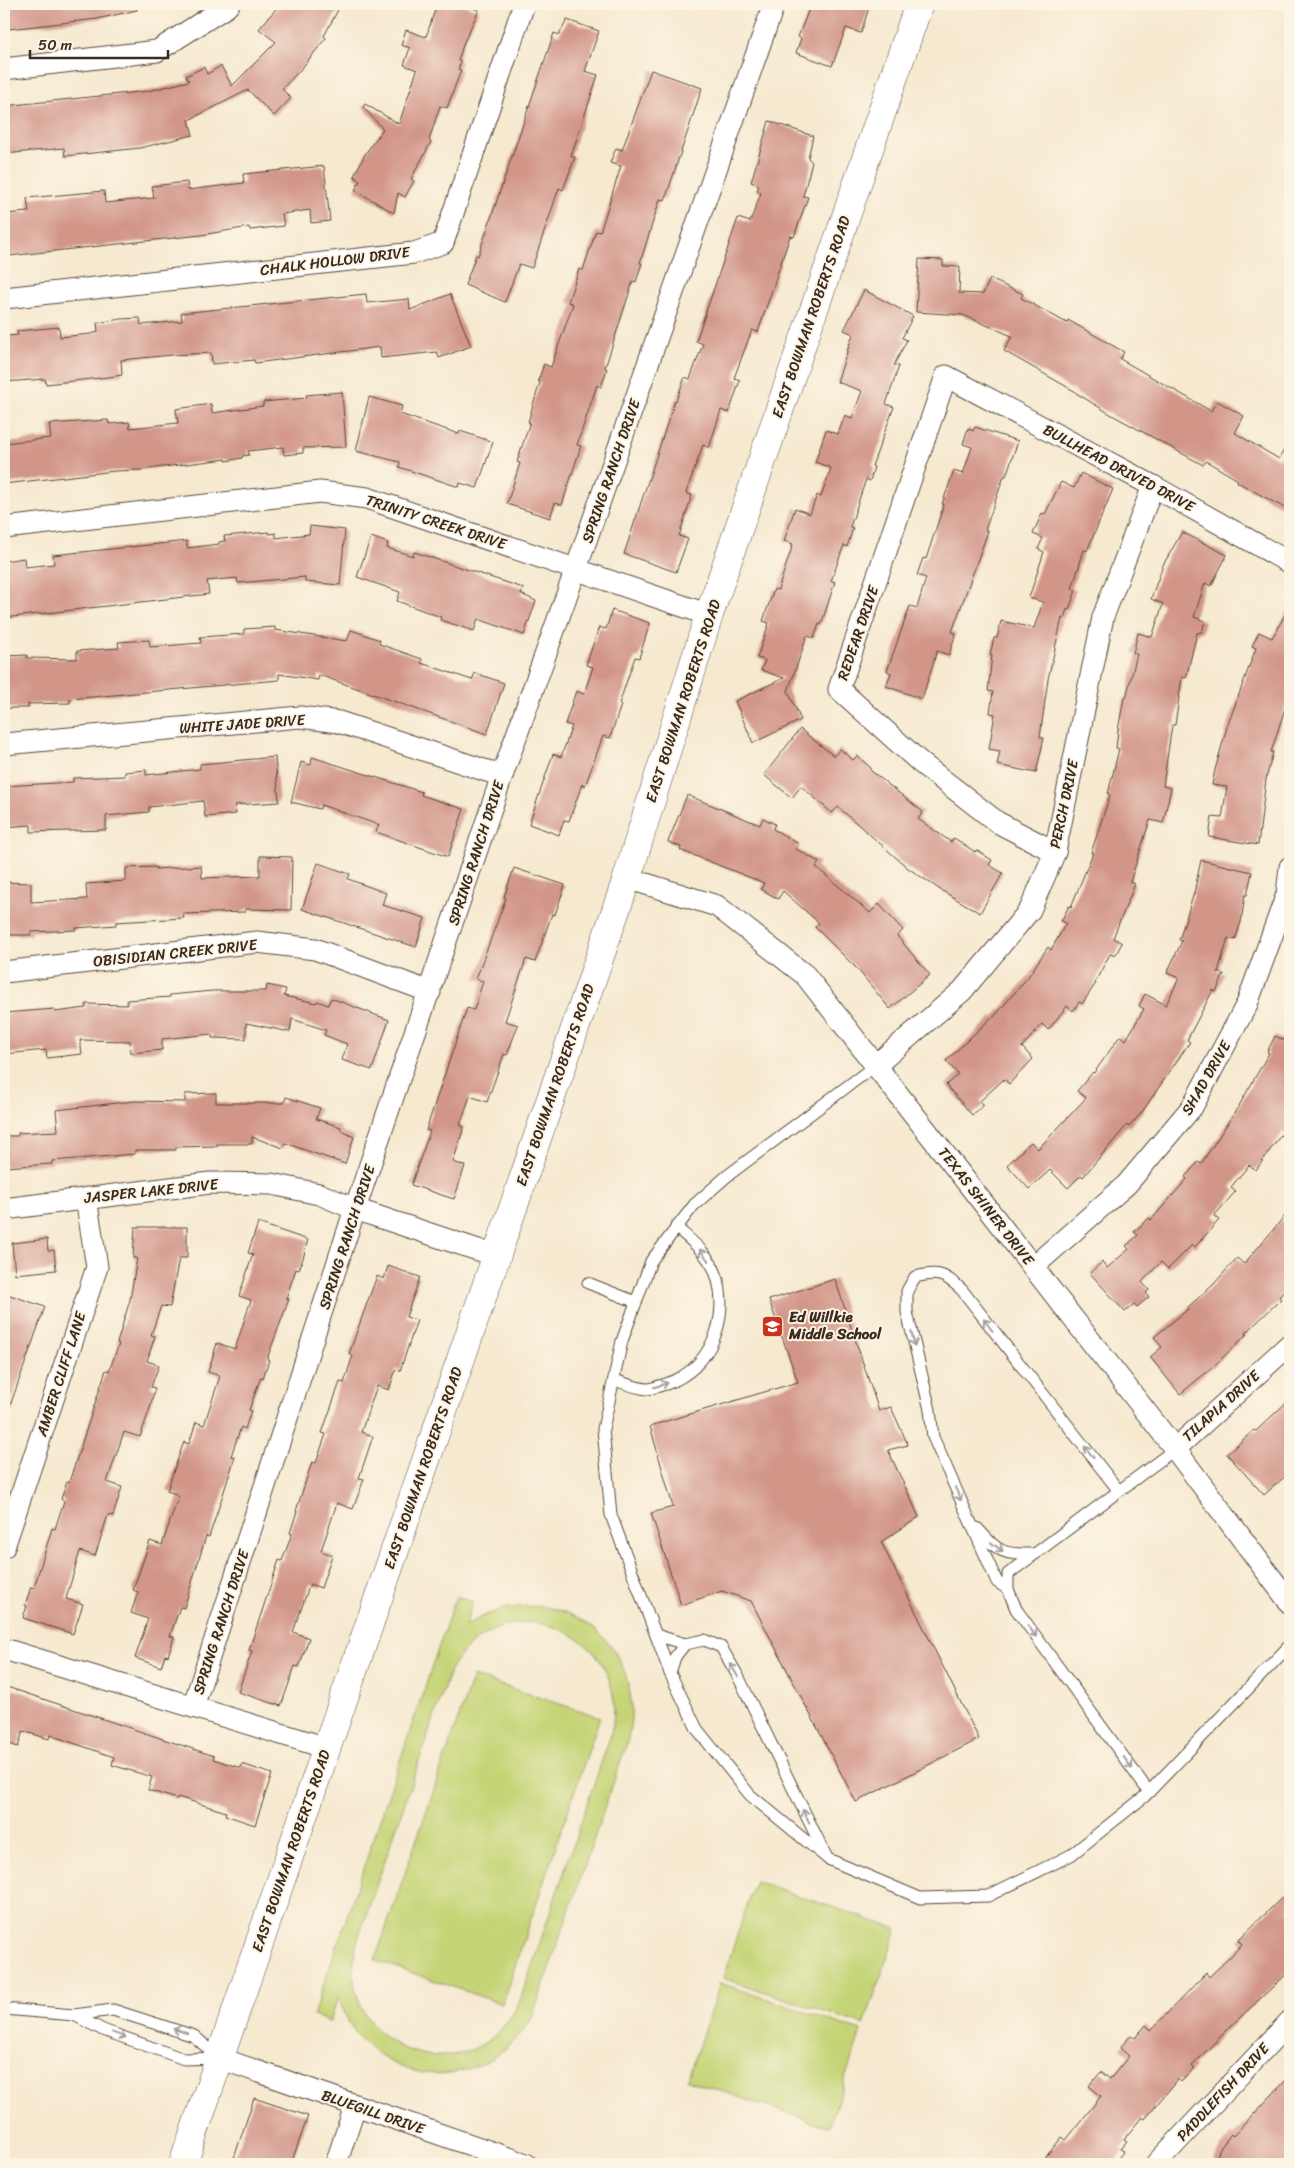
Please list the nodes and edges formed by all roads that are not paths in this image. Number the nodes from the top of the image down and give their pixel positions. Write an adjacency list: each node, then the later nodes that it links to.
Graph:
1 (228, 4): 5 (street)
2 (524, 4): 6 (street, CHALK HOLLOW DRIVE)
3 (774, 4): 11 (street, SPRING RANCH DRIVE)
4 (919, 4): 12 (street, EAST BOWMAN ROBERTS ROAD)
5 (4, 69)
6 (4, 298)
7 (946, 376): 8 (street, BULLHEAD DRIVED DRIVE); 15 (street, REDEAR DRIVE)
8 (1153, 486): 10 (street, BULLHEAD DRIVED DRIVE); 15 (street, PERCH DRIVE)
9 (4, 528): 11 (street, TRINITY CREEK DRIVE)
10 (1290, 563)
11 (576, 569): 12 (street, TRINITY CREEK DRIVE); 14 (street, SPRING RANCH DRIVE)
12 (709, 615): 17 (street, EAST BOWMAN ROBERTS ROAD)
13 (4, 744): 14 (street, WHITE JADE DRIVE)
14 (502, 776): 19 (street, SPRING RANCH DRIVE)
15 (1055, 852): 20 (street, PERCH DRIVE)
16 (1290, 867): 26 (street, SHAD DRIVE)
17 (627, 878): 20 (street, TEXAS SHINER DRIVE); 25 (street, EAST BOWMAN ROBERTS ROAD)
18 (4, 972): 19 (street, OBISIDIAN CREEK DRIVE)
19 (430, 992): 23 (street, SPRING RANCH DRIVE)
20 (876, 1065): 24 (lane); 26 (street, TEXAS SHINER DRIVE)
21 (86, 1198): 22 (street, JASPER LAKE DRIVE); 23 (street, JASPER LAKE DRIVE); 34 (street, AMBER CLIFF LANE)
22 (4, 1209)
23 (355, 1209): 25 (street, JASPER LAKE DRIVE); 43 (street, SPRING RANCH DRIVE)
24 (676, 1228): 28 (lane); 30 (lane, one-way to 24)
25 (496, 1256): 44 (street, EAST BOWMAN ROBERTS ROAD)
26 (1033, 1267): 31 (street, TEXAS SHINER DRIVE)
27 (588, 1283): 28 (lane)
28 (636, 1302): 30 (lane)
29 (1290, 1344): 31 (street, TILAPIA DRIVE)
30 (614, 1380): 38 (lane)
31 (1175, 1449): 32 (lane); 37 (street, TEXAS SHINER DRIVE)
32 (1119, 1490): 33 (lane, one-way to 33); 35 (lane)
33 (969, 1519): 35 (lane, one-way to 35); 36 (lane)
34 (4, 1548)
35 (1035, 1554): 36 (lane)
36 (1008, 1589): 45 (lane, one-way to 45)
37 (1290, 1604)
38 (656, 1635): 39 (lane); 42 (lane)
39 (685, 1644): 42 (lane); 46 (lane, one-way to 39)
40 (1290, 1645): 45 (lane)
41 (4, 1649): 43 (street)
42 (670, 1673): 46 (lane)
43 (193, 1707): 44 (street)
44 (327, 1748): 50 (street, EAST BOWMAN ROBERTS ROAD)
45 (1149, 1792): 46 (lane)
46 (828, 1859)
47 (4, 2009): 48 (lane)
48 (74, 2015): 50 (lane, one-way to 50); 50 (lane, one-way to 48)
49 (1290, 2020): 55 (street, PADDLEFISH DRIVE)
50 (220, 2058): 51 (street, BLUEGILL DRIVE); 52 (street, EAST BOWMAN ROBERTS ROAD)
51 (355, 2106): 53 (street); 54 (street, BLUEGILL DRIVE)
52 (183, 2164)
53 (336, 2164)
54 (526, 2164)
55 (1156, 2164)

